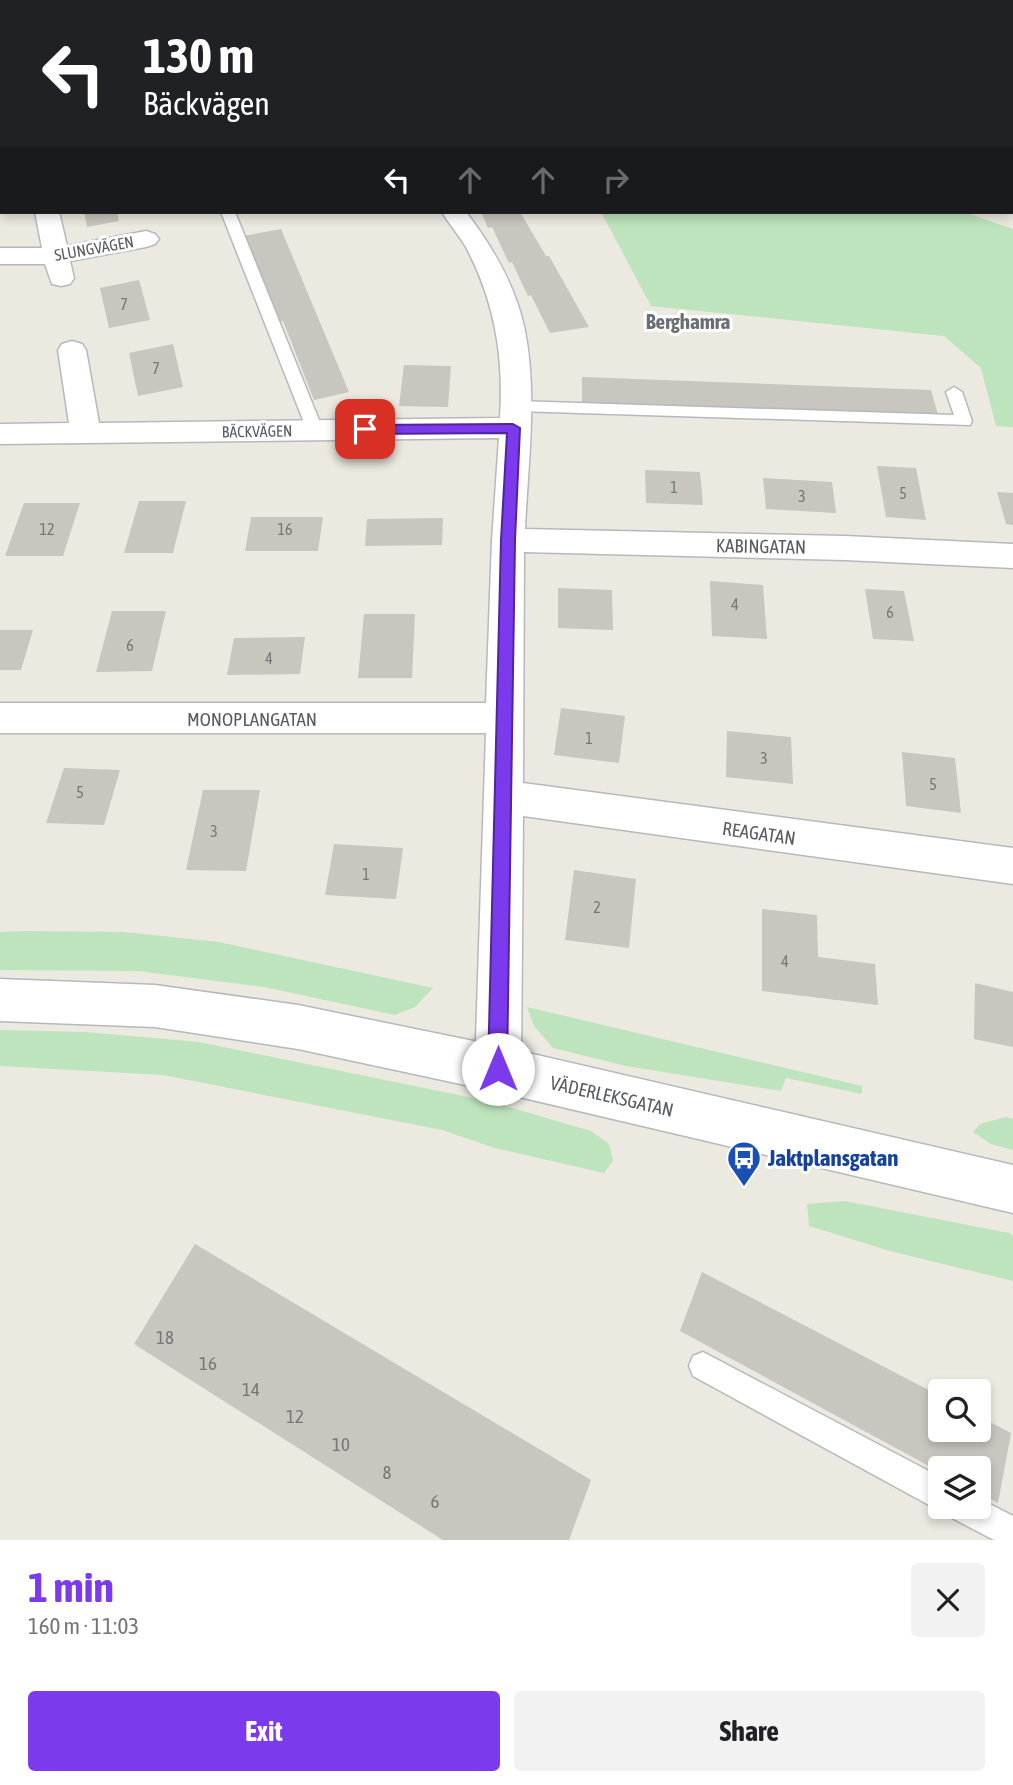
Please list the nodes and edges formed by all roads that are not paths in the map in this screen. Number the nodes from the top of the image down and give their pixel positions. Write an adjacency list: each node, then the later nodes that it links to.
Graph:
1 (47, 214): 6 (street)
2 (229, 214): 10 (lane)
3 (455, 214): 9 (street)
4 (146, 239): 6 (street, SLUNGVÄGEN)
5 (0, 256): 6 (street, SLUNGVÄGEN)
6 (58, 268)
7 (72, 350): 12 (street)
8 (954, 391): 9 (lane)
9 (515, 417): 10 (street, BÄCKVÄGEN); 13 (street)
10 (315, 430): 12 (street, BÄCKVÄGEN)
11 (0, 434): 12 (street, BÄCKVÄGEN)
12 (86, 434)
13 (508, 540): 14 (street, KABINGATAN); 16 (street)
14 (1013, 556)
15 (0, 718): 16 (street, MONOPLANGATAN)
16 (505, 718): 17 (street)
17 (505, 797): 18 (street, REAGATAN); 20 (street)
18 (1013, 866)
19 (0, 1000): 20 (street, VÄDERLEKSGATAN)
20 (498, 1069): 21 (street, VÄDERLEKSGATAN)
21 (1013, 1189)
22 (704, 1366): 23 (lane)
23 (928, 1487)
24 (986, 1519): 25 (lane)
25 (1013, 1534)

